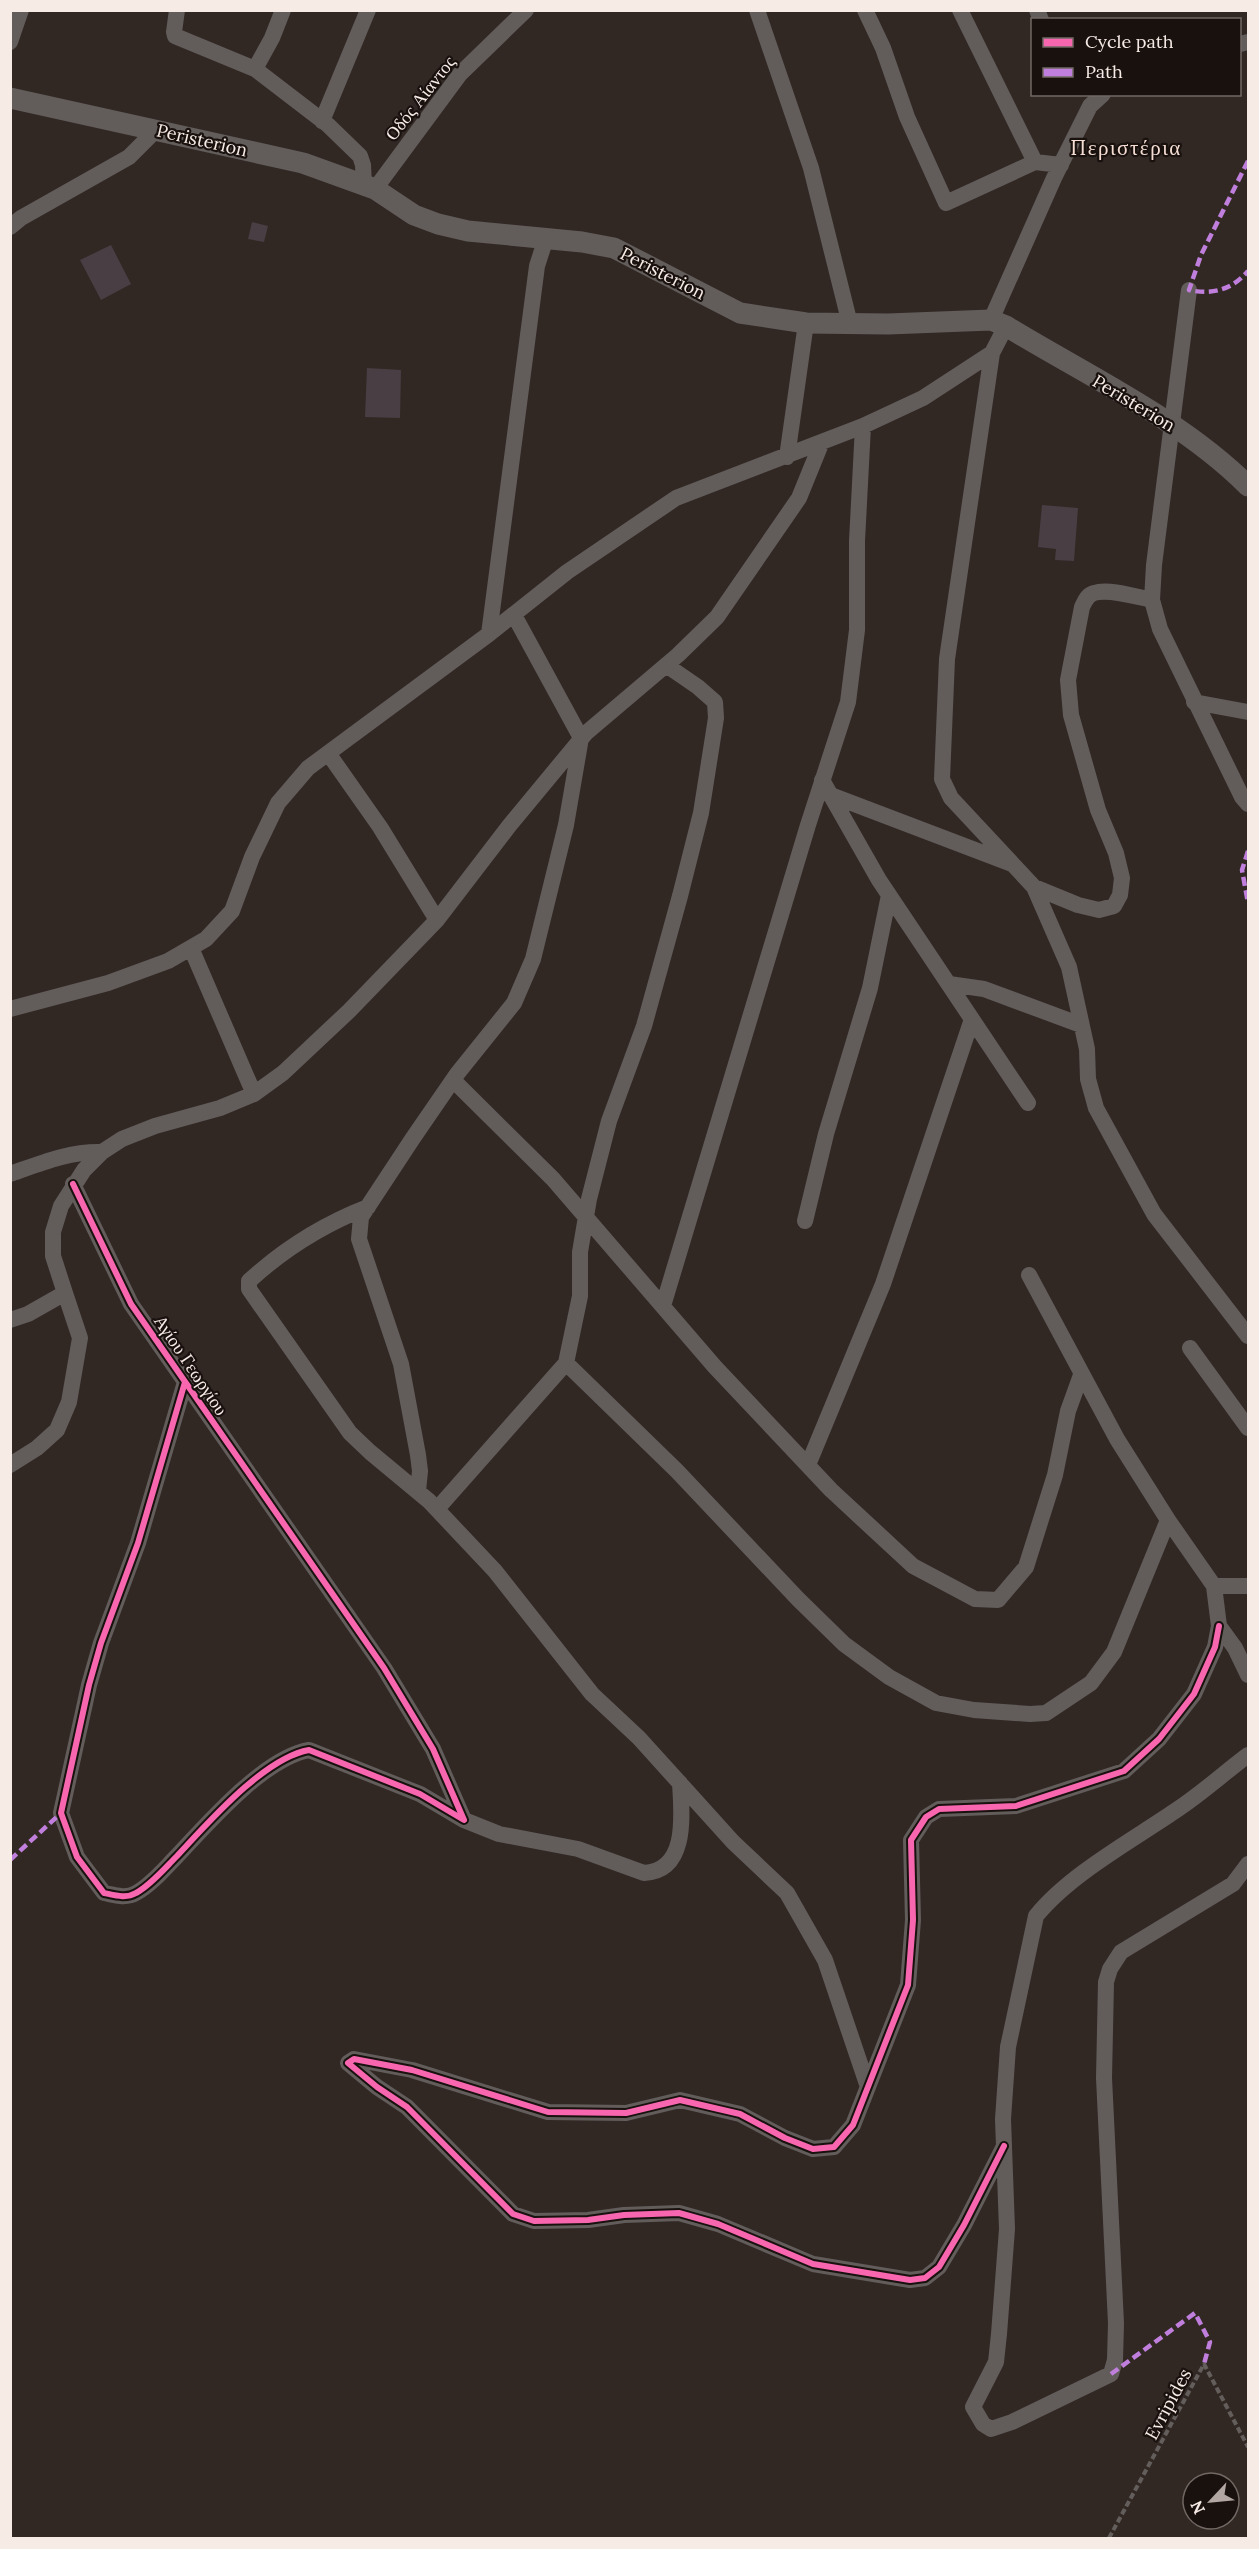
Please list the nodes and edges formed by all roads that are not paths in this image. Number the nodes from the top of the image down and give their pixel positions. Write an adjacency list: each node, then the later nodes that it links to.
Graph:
1 (21, 10): 9 (street)
2 (177, 10): 10 (street)
3 (283, 10): 10 (street)
4 (368, 10): 13 (street)
5 (526, 10): 17 (street, Οδός Αίαντος)
6 (757, 10): 23 (street)
7 (865, 10): 15 (street)
8 (960, 10): 15 (street)
9 (10, 42)
10 (255, 69): 13 (street)
11 (10, 98): 14 (street, Peristerion)
12 (1092, 98): 16 (street)
13 (322, 121): 17 (street)
14 (156, 130): 17 (street, Peristerion); 18 (street)
15 (1035, 162): 16 (street)
16 (1061, 165): 21 (street)
17 (369, 187): 19 (street, Peristerion)
18 (10, 228)
19 (546, 238): 22 (street, Peristerion); 32 (street)
20 (1189, 290): 25 (street)
21 (998, 323): 23 (street, Peristerion); 24 (street); 25 (street, Peristerion)
22 (806, 324): 23 (street, Peristerion); 28 (street)
23 (850, 324)
24 (992, 353): 26 (street); 40 (street)
25 (1173, 425): 29 (street, Peristerion); 30 (street)
26 (863, 426): 27 (street); 38 (street)
27 (821, 444): 28 (street); 33 (street)
28 (787, 457): 31 (street)
29 (1248, 486)
30 (1152, 600): 34 (street); 41 (street)
31 (514, 615): 32 (street); 36 (street)
32 (489, 634): 37 (street)
33 (666, 665): 36 (street); 56 (street)
34 (1194, 702): 35 (street); 39 (street)
35 (1248, 712)
36 (581, 738): 43 (street); 49 (street)
37 (328, 753): 43 (street); 44 (street)
38 (825, 787): 40 (street); 42 (street); 60 (street)
39 (1248, 804)
40 (1016, 866): 41 (street)
41 (1034, 887): 48 (street)
42 (889, 895): 45 (street); 57 (street)
43 (437, 920): 50 (street)
44 (191, 948): 46 (street); 50 (street)
45 (949, 984): 47 (street); 48 (street)
46 (10, 1009)
47 (972, 1019): 51 (street); 69 (street)
48 (1081, 1025): 62 (street)
49 (453, 1080): 55 (street); 56 (street)
50 (254, 1094): 52 (street)
51 (1028, 1103)
52 (102, 1152): 53 (street); 54 (street)
53 (10, 1174)
54 (73, 1184): 59 (street); 66 (street, Αγίου Γεωργίου)
55 (368, 1207): 70 (street); 70 (street)
56 (586, 1217): 60 (street); 64 (street)
57 (805, 1221)
58 (1029, 1275): 65 (street)
59 (65, 1293): 61 (street); 68 (street)
60 (663, 1306): 69 (street)
61 (10, 1320)
62 (1248, 1336)
63 (1190, 1348): 67 (street)
64 (566, 1363): 71 (street); 72 (street)
65 (1081, 1375): 69 (street); 72 (street)
66 (185, 1382): 79 (street, Αγίου Γεωργίου); 79 (street)
67 (1248, 1428)
68 (10, 1465)
69 (808, 1465)
70 (418, 1491): 71 (street)
71 (437, 1509): 78 (street)
72 (1168, 1520): 73 (street)
73 (1214, 1586): 74 (street); 75 (street)
74 (1248, 1586)
75 (1219, 1626): 76 (street); 81 (street)
76 (1248, 1675)
77 (1248, 1755): 82 (street)
78 (680, 1783): 79 (street); 81 (street)
79 (464, 1820)
80 (1248, 1864): 82 (street)
81 (868, 2087): 82 (street)
82 (1004, 2146)

